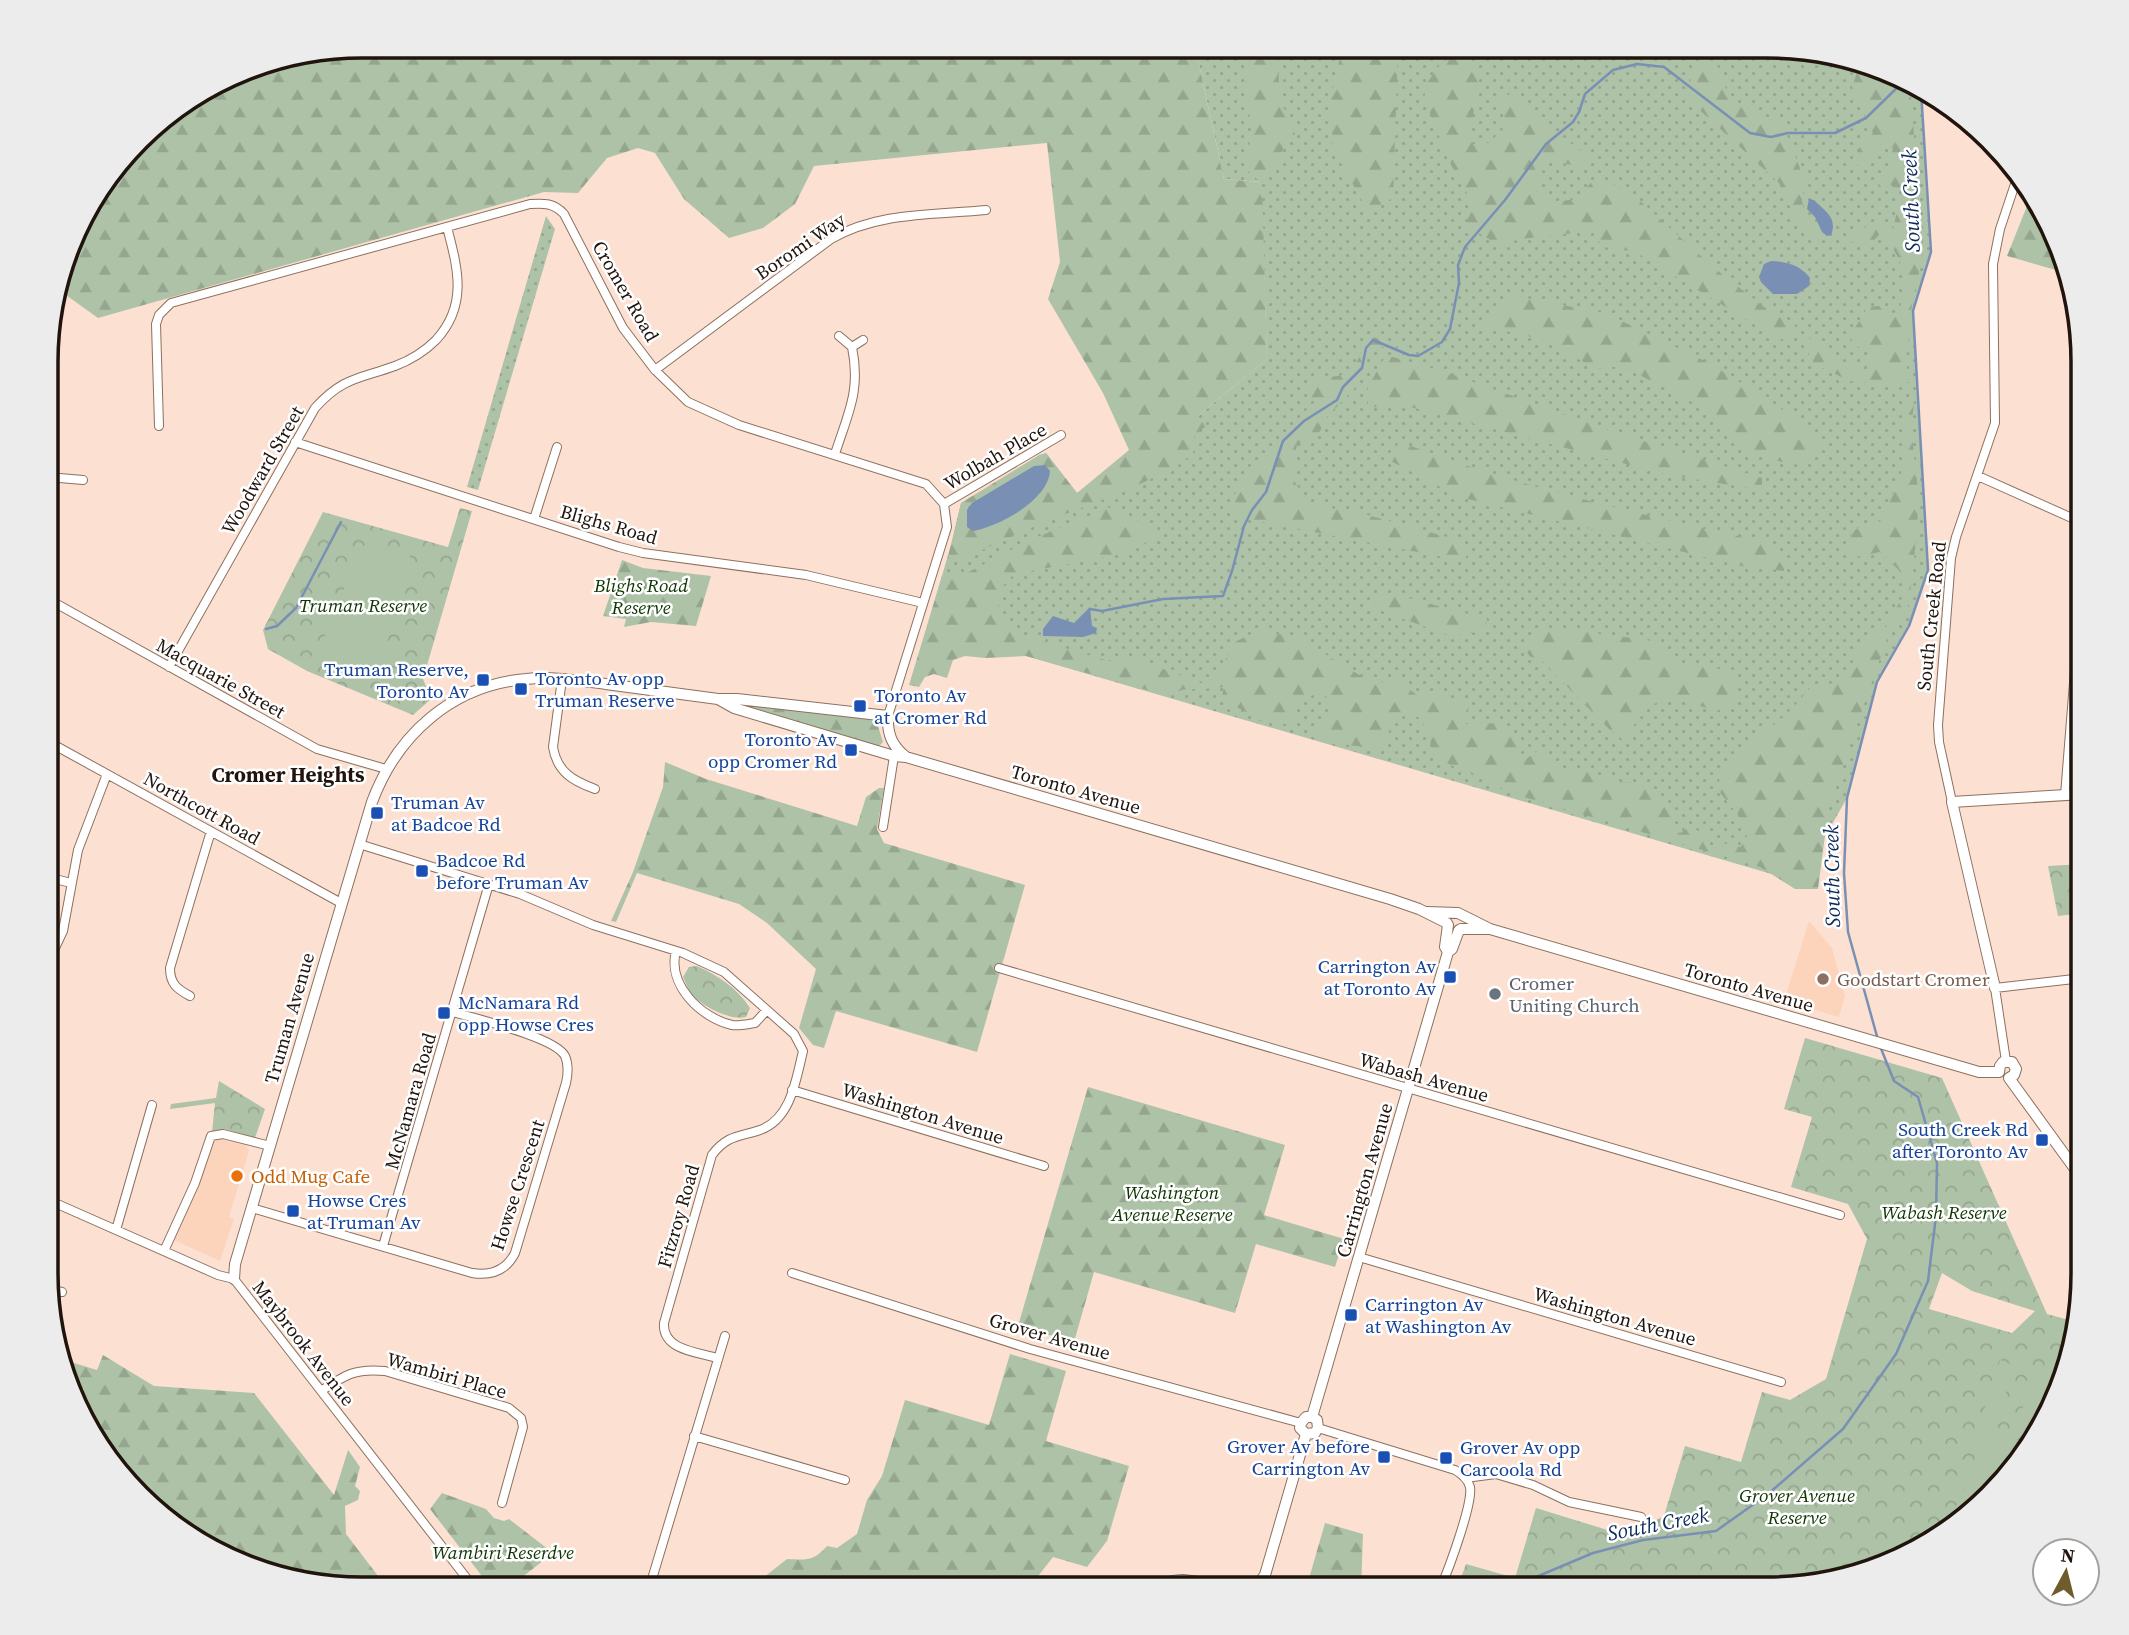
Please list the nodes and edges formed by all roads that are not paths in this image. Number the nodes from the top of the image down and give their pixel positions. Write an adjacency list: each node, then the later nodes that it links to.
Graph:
1 (2015, 186): 13 (street, South Creek Road)
2 (986, 210): 7 (street, Boromi Way)
3 (447, 227): 7 (street, Cromer Road); 8 (street, Cromer Road); 10 (street, Woodward Street)
4 (839, 336): 6 (street)
5 (863, 340): 6 (street)
6 (852, 347): 12 (street)
7 (655, 370): 12 (street, Cromer Road)
8 (159, 426)
9 (1061, 435): 16 (street, Wolbah Place)
10 (295, 442): 18 (street, Blighs Road); 21 (street, Woodward Street)
11 (556, 447): 18 (street)
12 (835, 454): 16 (street, Cromer Road)
13 (1978, 476): 17 (street); 34 (street, South Creek Road)
14 (58, 478): 15 (street)
15 (83, 480)
16 (944, 503): 19 (street)
17 (2071, 518)
18 (534, 519): 19 (street, Blighs Road)
19 (923, 603): 24 (street)
20 (58, 605): 21 (street, Macquarie Street)
21 (169, 667): 29 (street, Macquarie Street)
22 (562, 679): 23 (street, Toronto Avenue); 29 (street, Toronto Avenue); 31 (street)
23 (718, 699): 24 (street, Toronto Avenue); 27 (street, Toronto Avenue)
24 (888, 716): 28 (street)
25 (2071, 720): 32 (street)
26 (58, 747): 30 (street, Northcott Road)
27 (894, 756): 28 (street, Toronto Avenue); 35 (street)
28 (906, 757): 42 (street, Toronto Avenue)
29 (386, 769): 37 (street, Truman Avenue)
30 (107, 774): 36 (street, Northcott Road); 39 (street)
31 (595, 789)
32 (2065, 795): 33 (street); 34 (street)
33 (2071, 795)
34 (1952, 802): 53 (street, South Creek Road)
35 (883, 827)
36 (211, 831): 41 (street, Northcott Road); 54 (street)
37 (359, 844): 40 (street); 41 (street, Truman Avenue)
38 (58, 880): 39 (street)
39 (71, 883): 48 (street)
40 (489, 884): 49 (street); 56 (street, McNamara Road)
41 (341, 903): 62 (street, Truman Avenue)
42 (1426, 912): 43 (street, Toronto Avenue); 45 (street, Toronto Avenue)
43 (1452, 913): 44 (street); 45 (street)
44 (1463, 917): 46 (street); 47 (street, Toronto Avenue)
45 (1447, 924): 46 (street); 50 (street, Carrington Avenue)
46 (1460, 929): 47 (street, Toronto Avenue); 50 (street, Carrington Avenue)
47 (1490, 929): 58 (street, Toronto Avenue)
48 (58, 941)
49 (676, 951): 55 (street); 55 (street)
50 (1448, 952): 59 (street, Carrington Avenue)
51 (999, 968): 59 (street, Wabash Avenue)
52 (2071, 979): 53 (street)
53 (1995, 988): 57 (street, South Creek Road)
54 (190, 996)
55 (767, 1010): 60 (street)
56 (453, 1012): 69 (street, McNamara Road); 69 (street, Howse Crescent)
57 (2006, 1061): 58 (street)
58 (2004, 1075): 63 (street)
59 (1408, 1089): 67 (street, Wabash Avenue); 71 (street, Carrington Avenue)
60 (792, 1090): 64 (street, Washington Avenue); 77 (street, Fitzroy Road)
61 (152, 1105): 68 (street)
62 (270, 1146): 66 (street, Truman Avenue); 70 (street)
63 (2071, 1164)
64 (1044, 1166)
65 (58, 1205): 68 (street, Maybrook Avenue)
66 (252, 1208): 69 (street, Howse Crescent); 73 (street, Truman Avenue)
67 (1840, 1215)
68 (116, 1230): 70 (street, Maybrook Avenue)
69 (383, 1246)
70 (164, 1251): 73 (street, Maybrook Avenue)
71 (1359, 1257): 78 (street, Washington Avenue); 80 (street, Carrington Avenue)
72 (792, 1273): 81 (street, Grover Avenue)
73 (234, 1279): 79 (street, Maybrook Avenue)
74 (58, 1291): 75 (street)
75 (62, 1292)
76 (724, 1336): 77 (street)
77 (717, 1358): 84 (street)
78 (1781, 1382)
79 (321, 1391): 87 (street, Wambiri Place); 89 (street, Maybrook Avenue)
80 (1312, 1417): 81 (street); 82 (street)
81 (1301, 1423): 83 (street)
82 (1318, 1428): 83 (street); 85 (street)
83 (1306, 1434): 91 (street)
84 (694, 1436): 86 (street); 90 (street)
85 (1465, 1478): 88 (street); 92 (street)
86 (845, 1480)
87 (502, 1503)
88 (1641, 1517)
89 (466, 1577)
90 (653, 1577)
91 (1263, 1577)
92 (1446, 1577)

